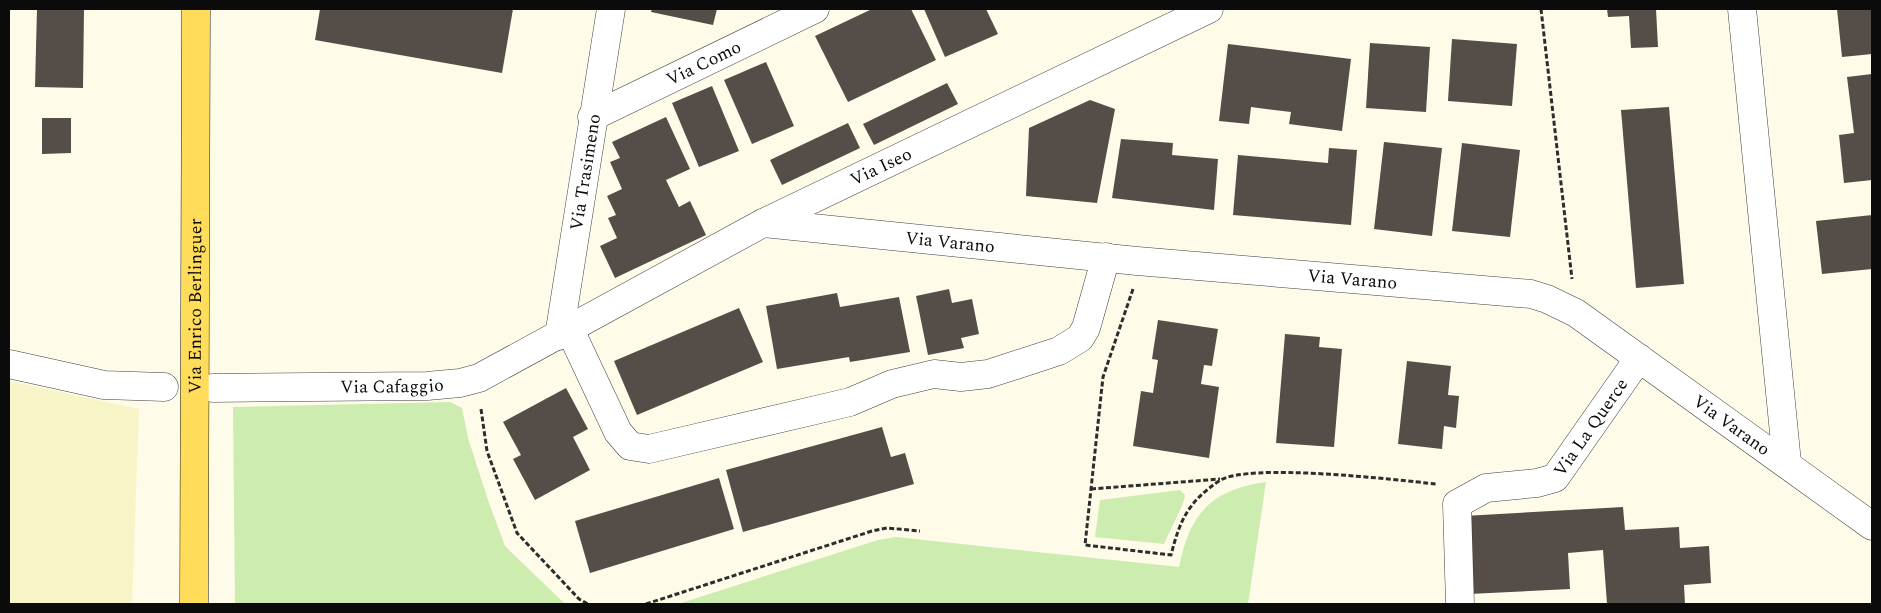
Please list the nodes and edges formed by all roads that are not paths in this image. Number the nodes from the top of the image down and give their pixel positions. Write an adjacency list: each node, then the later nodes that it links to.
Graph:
1 (196, 9): 16 (main road, Via Enrico Berlinguer)
2 (611, 9): 6 (street, Via Trasimeno)
3 (815, 9): 6 (street, Via Como)
4 (1209, 9): 7 (street, Via Iseo)
5 (1742, 9): 14 (street)
6 (592, 117): 9 (street, Via Trasimeno)
7 (763, 223): 8 (street, Via Varano); 9 (street, Via Iseo)
8 (1106, 257): 9 (street); 10 (street, Via Varano)
9 (564, 333): 13 (street, Via Cafaggio)
10 (1639, 358): 14 (street, Via Varano); 17 (street, Via La Querce)
11 (9, 364): 12 (street)
12 (164, 387)
13 (213, 388)
14 (1787, 463): 15 (street, Via Varano)
15 (1872, 526)
16 (194, 604)
17 (1460, 604)

